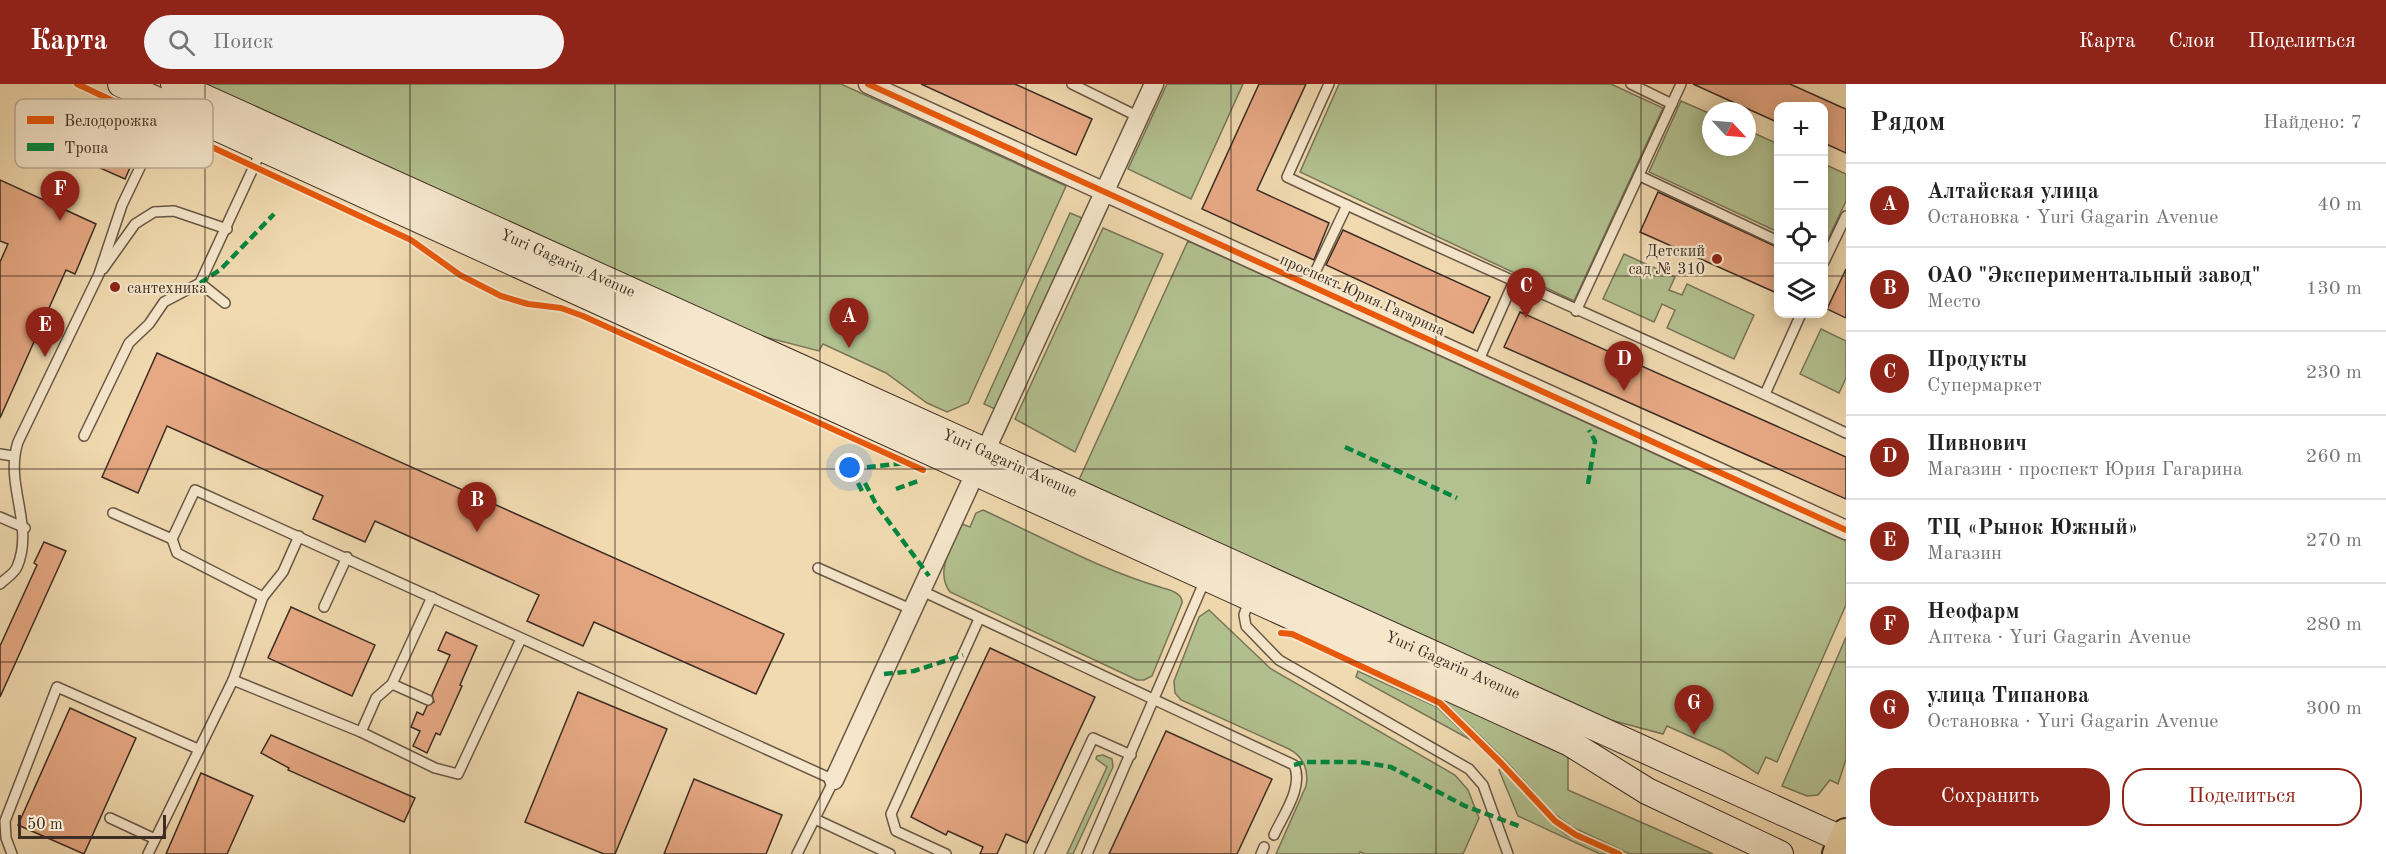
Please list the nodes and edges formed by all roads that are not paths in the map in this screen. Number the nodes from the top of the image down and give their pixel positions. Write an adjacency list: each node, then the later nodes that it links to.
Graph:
1 (121, 84): 8 (main road, Yuri Gagarin Avenue)
2 (868, 84): 16 (street, проспект Юрия Гагарина)
3 (1072, 84): 12 (lane)
4 (1154, 84): 12 (street)
5 (1329, 84): 17 (lane)
6 (1631, 84): 10 (lane)
7 (1681, 84): 10 (lane)
8 (174, 92): 9 (main road, Yuri Gagarin Avenue)
9 (188, 99)
10 (1672, 104): 15 (lane)
11 (213, 111): 13 (main road, Yuri Gagarin Avenue)
12 (1139, 117): 16 (street)
13 (267, 138): 19 (lane); 35 (main road, Yuri Gagarin Avenue)
14 (139, 168): 22 (lane)
15 (1640, 176): 20 (lane); 27 (lane)
16 (1105, 191): 25 (street, проспект Юрия Гагарина); 35 (street)
17 (1347, 205): 24 (lane); 25 (lane)
18 (1846, 216): 21 (lane)
19 (226, 229): 22 (lane); 23 (lane)
20 (1774, 239)
21 (1828, 253)
22 (99, 274): 34 (lane)
23 (200, 283): 26 (lane); 32 (lane)
24 (1513, 283): 27 (lane); 29 (lane)
25 (1309, 285): 29 (street, проспект Юрия Гагарина)
26 (225, 303)
27 (1576, 310): 30 (lane)
28 (1799, 318): 30 (lane)
29 (1479, 360): 39 (street, проспект Юрия Гагарина)
30 (1766, 394): 31 (lane)
31 (1846, 433)
32 (84, 436)
33 (0, 454): 34 (lane)
34 (13, 456): 38 (lane)
35 (982, 462): 43 (main road, Yuri Gagarin Avenue); 47 (street)
36 (113, 513): 41 (lane)
37 (0, 517): 38 (lane)
38 (25, 528): 45 (lane)
39 (1846, 530)
40 (300, 536): 41 (lane); 42 (lane); 48 (lane)
41 (172, 539): 48 (lane)
42 (347, 557): 49 (lane); 50 (lane)
43 (1212, 566): 46 (main road, Yuri Gagarin Avenue); 57 (lane)
44 (818, 568): 51 (lane)
45 (0, 584)
46 (1255, 586): 66 (main road, Yuri Gagarin Avenue); 74 (lane); 75 (main road, Yuri Gagarin Avenue)
47 (922, 591): 51 (street); 52 (lane)
48 (263, 597): 54 (lane)
49 (432, 597): 53 (lane); 55 (lane)
50 (324, 608)
51 (913, 610): 61 (street)
52 (979, 619): 57 (lane); 71 (lane)
53 (521, 639): 58 (lane); 61 (lane)
54 (233, 680): 58 (lane); 59 (lane)
55 (392, 684): 56 (lane); 58 (lane)
56 (428, 700)
57 (1155, 700): 60 (lane); 64 (lane)
58 (361, 732)
59 (198, 750): 65 (lane); 67 (lane)
60 (1131, 755): 72 (lane); 73 (lane)
61 (834, 780): 63 (lane)
62 (110, 818): 65 (lane)
63 (815, 819): 69 (lane); 70 (lane)
64 (1274, 836)
65 (155, 839): 68 (lane)
66 (1843, 842)
67 (12, 854)
68 (148, 854)
69 (797, 854)
70 (890, 854)
71 (946, 854)
72 (1039, 854)
73 (1088, 854)
74 (1508, 854)
75 (1780, 854)

